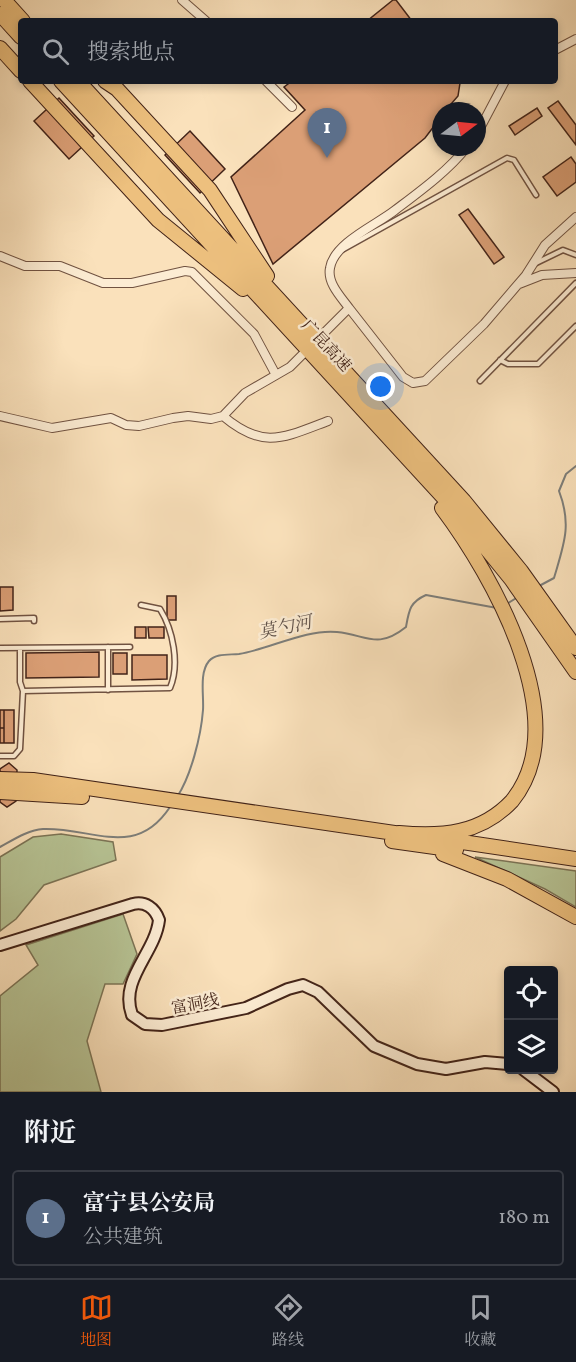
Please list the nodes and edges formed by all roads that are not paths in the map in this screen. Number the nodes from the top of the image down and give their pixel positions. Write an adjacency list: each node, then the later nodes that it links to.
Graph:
1 (4, 0): 4 (highway)
2 (182, 0): 5 (street)
3 (0, 14): 6 (highway)
4 (20, 18)
5 (203, 18)
6 (18, 34)
7 (576, 39): 9 (street)
8 (0, 48): 10 (highway)
9 (558, 48)
10 (18, 68)
11 (33, 84): 30 (highway)
12 (64, 84): 30 (highway, 广昆高速)
13 (81, 84): 30 (highway, 广昆高速)
14 (110, 84): 30 (highway)
15 (269, 84): 17 (street)
16 (503, 84): 18 (street)
17 (292, 107)
18 (486, 117)
19 (458, 156): 22 (street)
20 (536, 195): 22 (lane)
21 (576, 218): 25 (street)
22 (341, 250): 29 (street)
23 (576, 255): 25 (lane)
24 (0, 256): 33 (street)
25 (533, 264): 28 (street)
26 (576, 273): 28 (street)
27 (576, 283): 32 (lane)
28 (518, 284): 29 (street)
29 (349, 308): 33 (street)
30 (285, 315): 38 (highway, 广昆高速); 38 (highway, 广昆高速)
31 (576, 326): 32 (lane)
32 (500, 360): 34 (lane)
33 (276, 375): 36 (street)
34 (480, 381)
35 (0, 416): 36 (street)
36 (223, 416): 37 (street)
37 (328, 421)
38 (452, 505): 46 (highway, 广昆高速); 47 (highway, 广昆高速); 54 (highway)
39 (141, 605): 48 (lane)
40 (0, 619): 41 (lane)
41 (34, 621)
42 (130, 646): 43 (lane)
43 (108, 647): 45 (lane); 48 (lane)
44 (0, 648): 45 (lane)
45 (20, 648): 49 (lane)
46 (576, 648)
47 (576, 672)
48 (108, 690): 49 (lane)
49 (23, 691): 50 (lane)
50 (0, 756)
51 (0, 779): 53 (highway)
52 (0, 792): 53 (highway)
53 (140, 800): 54 (highway)
54 (399, 838): 55 (highway); 56 (highway); 57 (highway)
55 (576, 859)
56 (576, 868)
57 (576, 917)
58 (0, 945): 59 (main road, 富洞线)
59 (504, 1064)
60 (529, 1074): 61 (main road)
61 (552, 1092)

